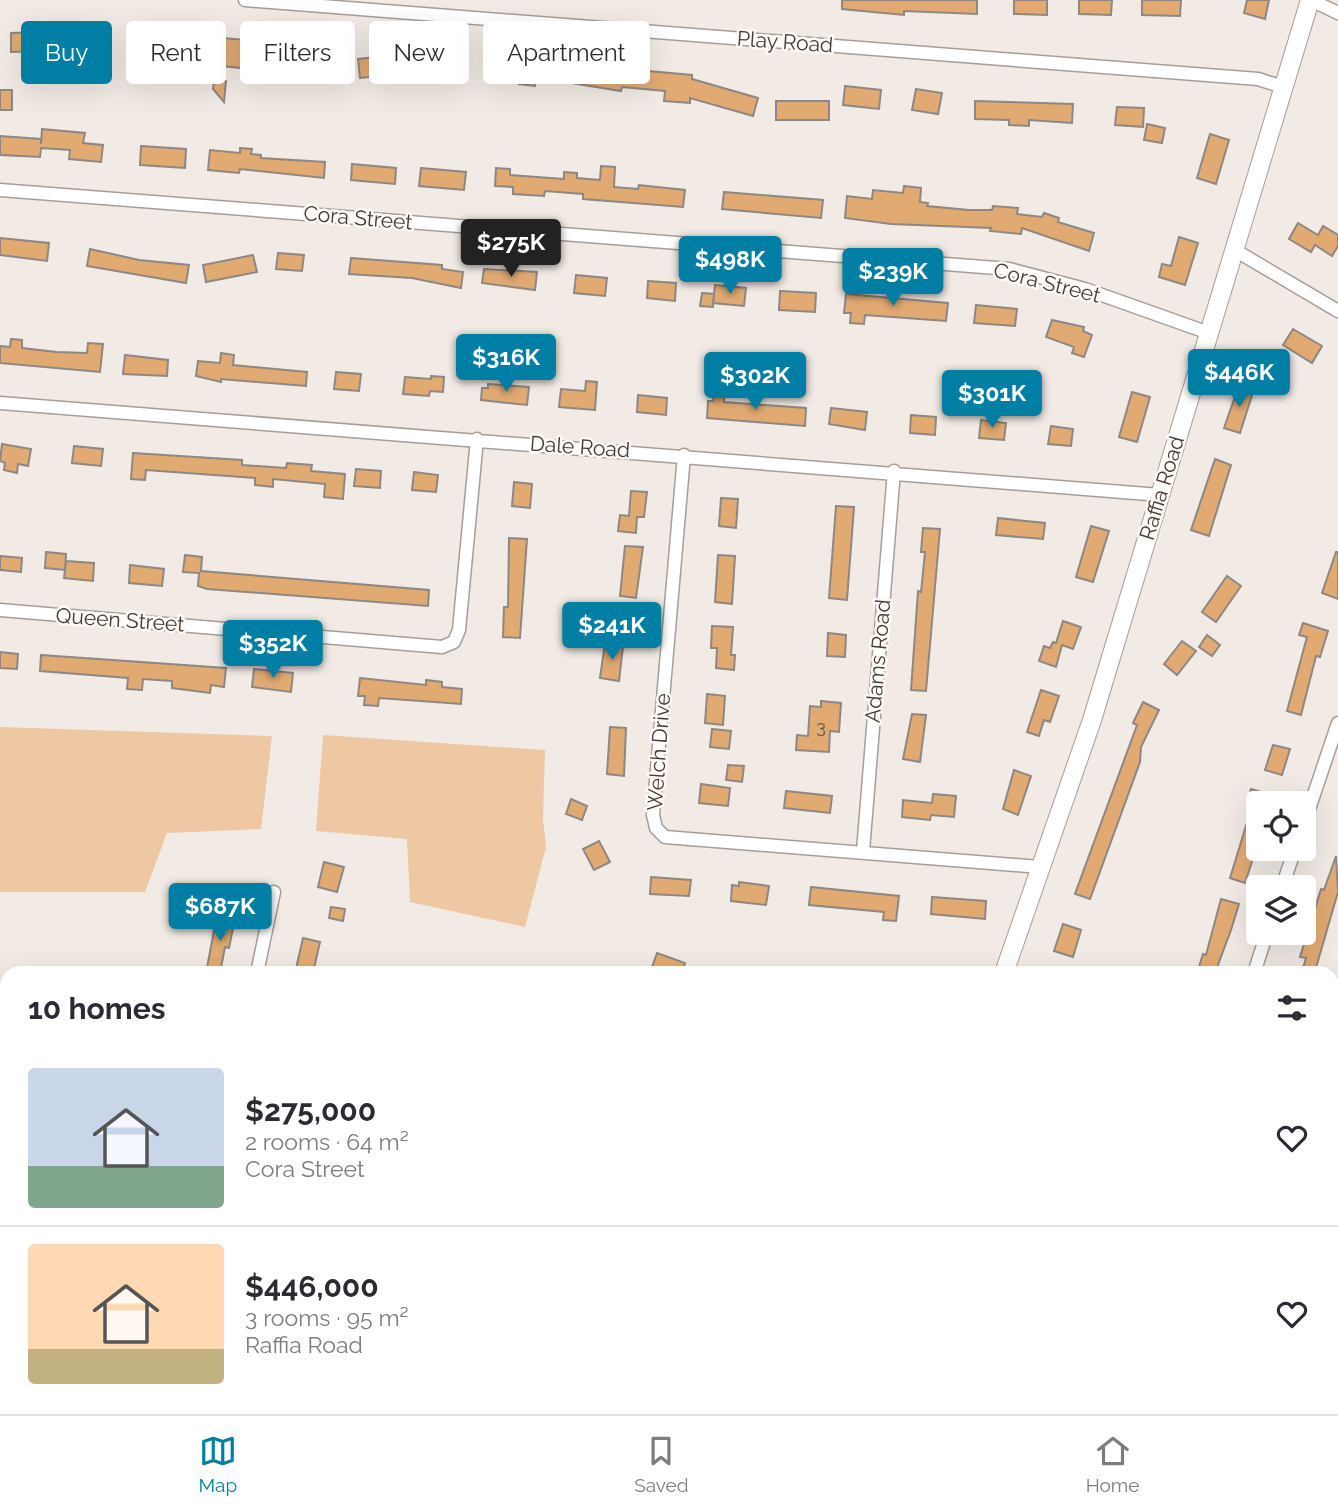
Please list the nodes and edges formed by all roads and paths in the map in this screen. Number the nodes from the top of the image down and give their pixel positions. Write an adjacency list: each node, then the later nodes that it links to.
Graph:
1 (245, 0): 4 (street, Play Road)
2 (1311, 0): 3 (street); 4 (main road, Raffia Road)
3 (1338, 13)
4 (1283, 86): 6 (main road, Raffia Road)
5 (0, 190): 8 (street, Cora Street)
6 (1233, 249): 7 (street); 8 (main road, Raffia Road)
7 (1338, 311)
8 (1209, 333): 13 (main road, Raffia Road)
9 (0, 402): 10 (street, Dale Road)
10 (477, 439): 11 (street, Dale Road); 14 (street, Queen Street)
11 (684, 455): 12 (street, Dale Road); 17 (street, Welch Drive)
12 (894, 471): 13 (street, Dale Road); 17 (street, Adams Road)
13 (1160, 495): 18 (main road, Raffia Road)
14 (0, 610)
15 (1338, 723): 16 (street)
16 (1315, 791)
17 (863, 851): 18 (street, Welch Drive)
18 (1040, 867): 22 (main road, Raffia Road)
19 (274, 892): 21 (street)
20 (1263, 945): 23 (street)
21 (258, 966)
22 (1006, 966)
23 (1256, 966)

